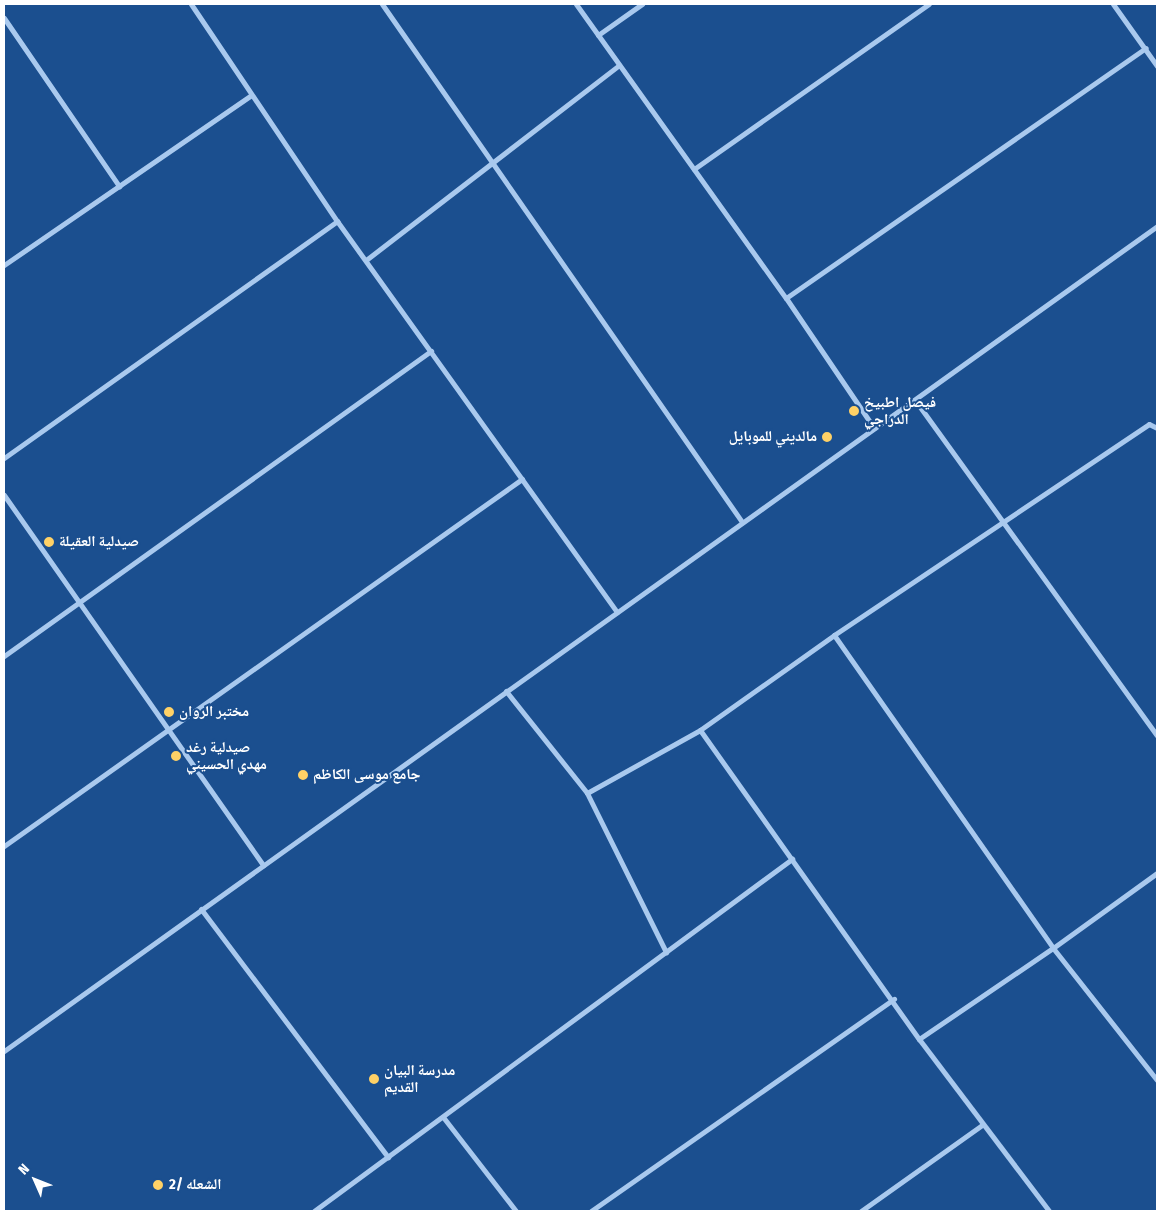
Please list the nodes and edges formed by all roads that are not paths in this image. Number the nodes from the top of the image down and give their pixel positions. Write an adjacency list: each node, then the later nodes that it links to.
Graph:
1 (190, 4): 12 (street)
2 (382, 4): 13 (street)
3 (576, 4): 8 (street)
4 (642, 4): 8 (street)
5 (929, 4): 14 (street)
6 (1113, 4): 9 (street)
7 (4, 18): 15 (street)
8 (598, 35): 10 (street)
9 (1146, 48): 11 (street); 20 (street)
10 (619, 65): 13 (street); 14 (street)
11 (1157, 66)
12 (251, 95): 15 (street); 16 (street)
13 (492, 163): 18 (street); 28 (street)
14 (694, 169): 20 (street)
15 (119, 186): 19 (street)
16 (337, 221): 18 (street); 25 (street)
17 (1157, 226): 22 (street)
18 (366, 260): 21 (street)
19 (4, 265)
20 (786, 298): 23 (street)
21 (431, 351): 26 (street); 30 (street)
22 (915, 400): 23 (street); 29 (street)
23 (874, 428): 28 (street)
24 (1157, 428): 29 (street)
25 (4, 458)
26 (522, 479): 31 (street); 35 (street)
27 (4, 495): 30 (street)
28 (742, 522): 31 (street)
29 (1005, 522): 32 (street); 37 (street)
30 (80, 603): 33 (street); 35 (street)
31 (617, 612): 34 (street)
32 (834, 635): 36 (street); 44 (street)
33 (4, 656)
34 (506, 691): 38 (street); 41 (street)
35 (169, 730): 39 (street); 41 (street)
36 (700, 730): 38 (street); 40 (street)
37 (1157, 735)
38 (587, 793): 45 (street)
39 (4, 846)
40 (792, 859): 45 (street); 46 (street)
41 (263, 865): 43 (street)
42 (1157, 873): 44 (street)
43 (201, 909): 48 (street); 52 (street)
44 (1053, 948): 47 (street); 49 (street)
45 (666, 952): 50 (street)
46 (894, 999): 47 (street); 55 (street)
47 (919, 1038): 51 (street)
48 (4, 1051)
49 (1157, 1080)
50 (444, 1117): 52 (street); 54 (street)
51 (982, 1125): 56 (street); 57 (street)
52 (388, 1157): 53 (street)
53 (314, 1211)
54 (516, 1211)
55 (592, 1211)
56 (860, 1211)
57 (1049, 1211)

